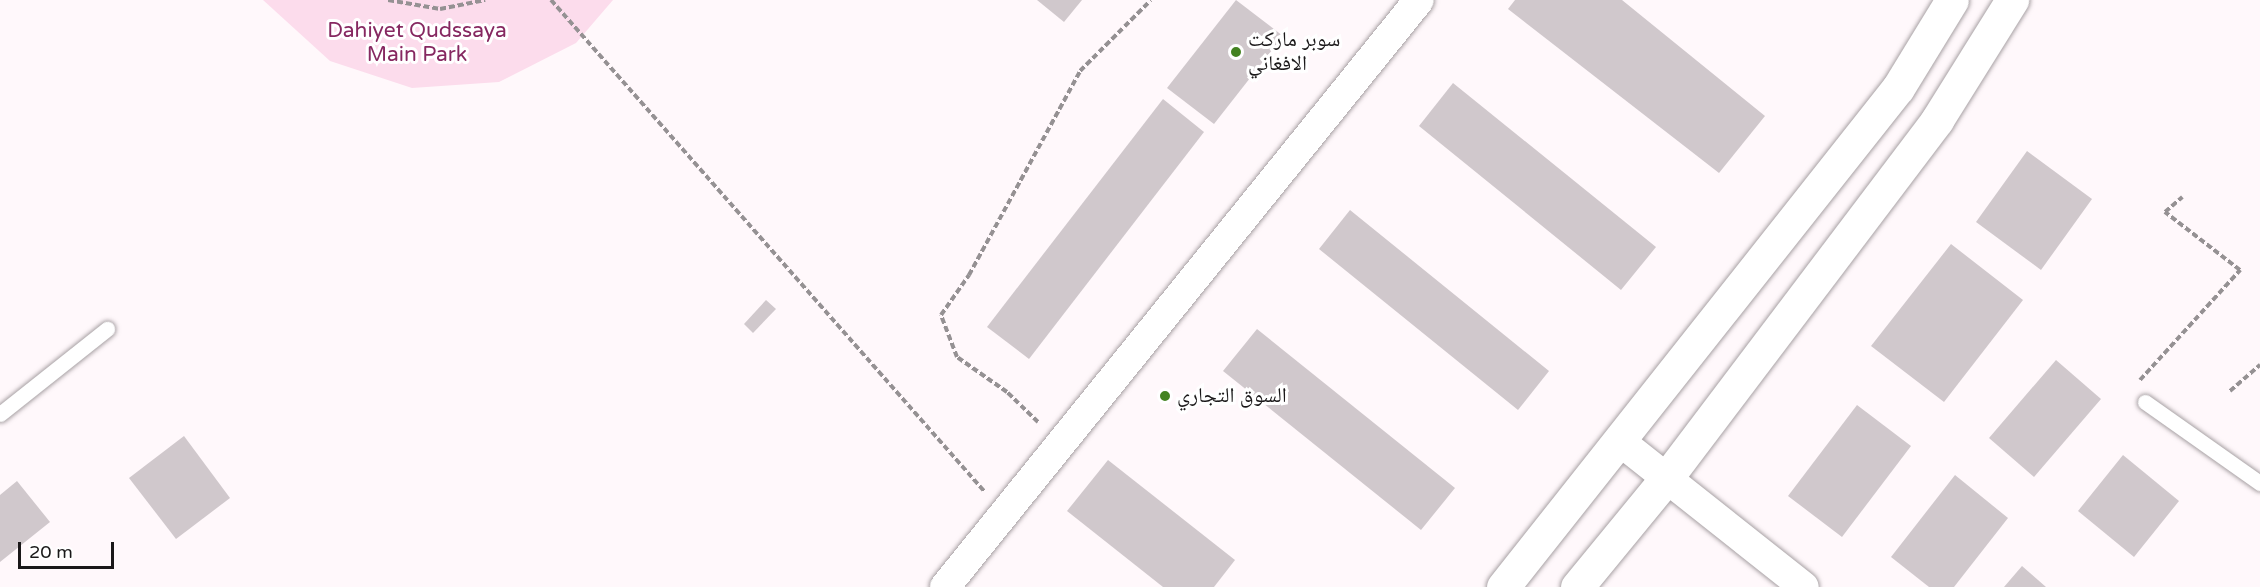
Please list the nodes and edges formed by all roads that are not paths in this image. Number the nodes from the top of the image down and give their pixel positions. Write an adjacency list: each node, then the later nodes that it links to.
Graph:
1 (1419, 0): 10 (street)
2 (1952, 0): 7 (main road)
3 (2012, 0): 8 (main road)
4 (107, 329): 6 (lane)
5 (2145, 402): 9 (lane)
6 (0, 414)
7 (1620, 442): 8 (street); 11 (main road)
8 (1665, 480): 12 (main road); 13 (street)
9 (2260, 483)
10 (945, 587)
11 (1503, 587)
12 (1577, 587)
13 (1804, 587)

